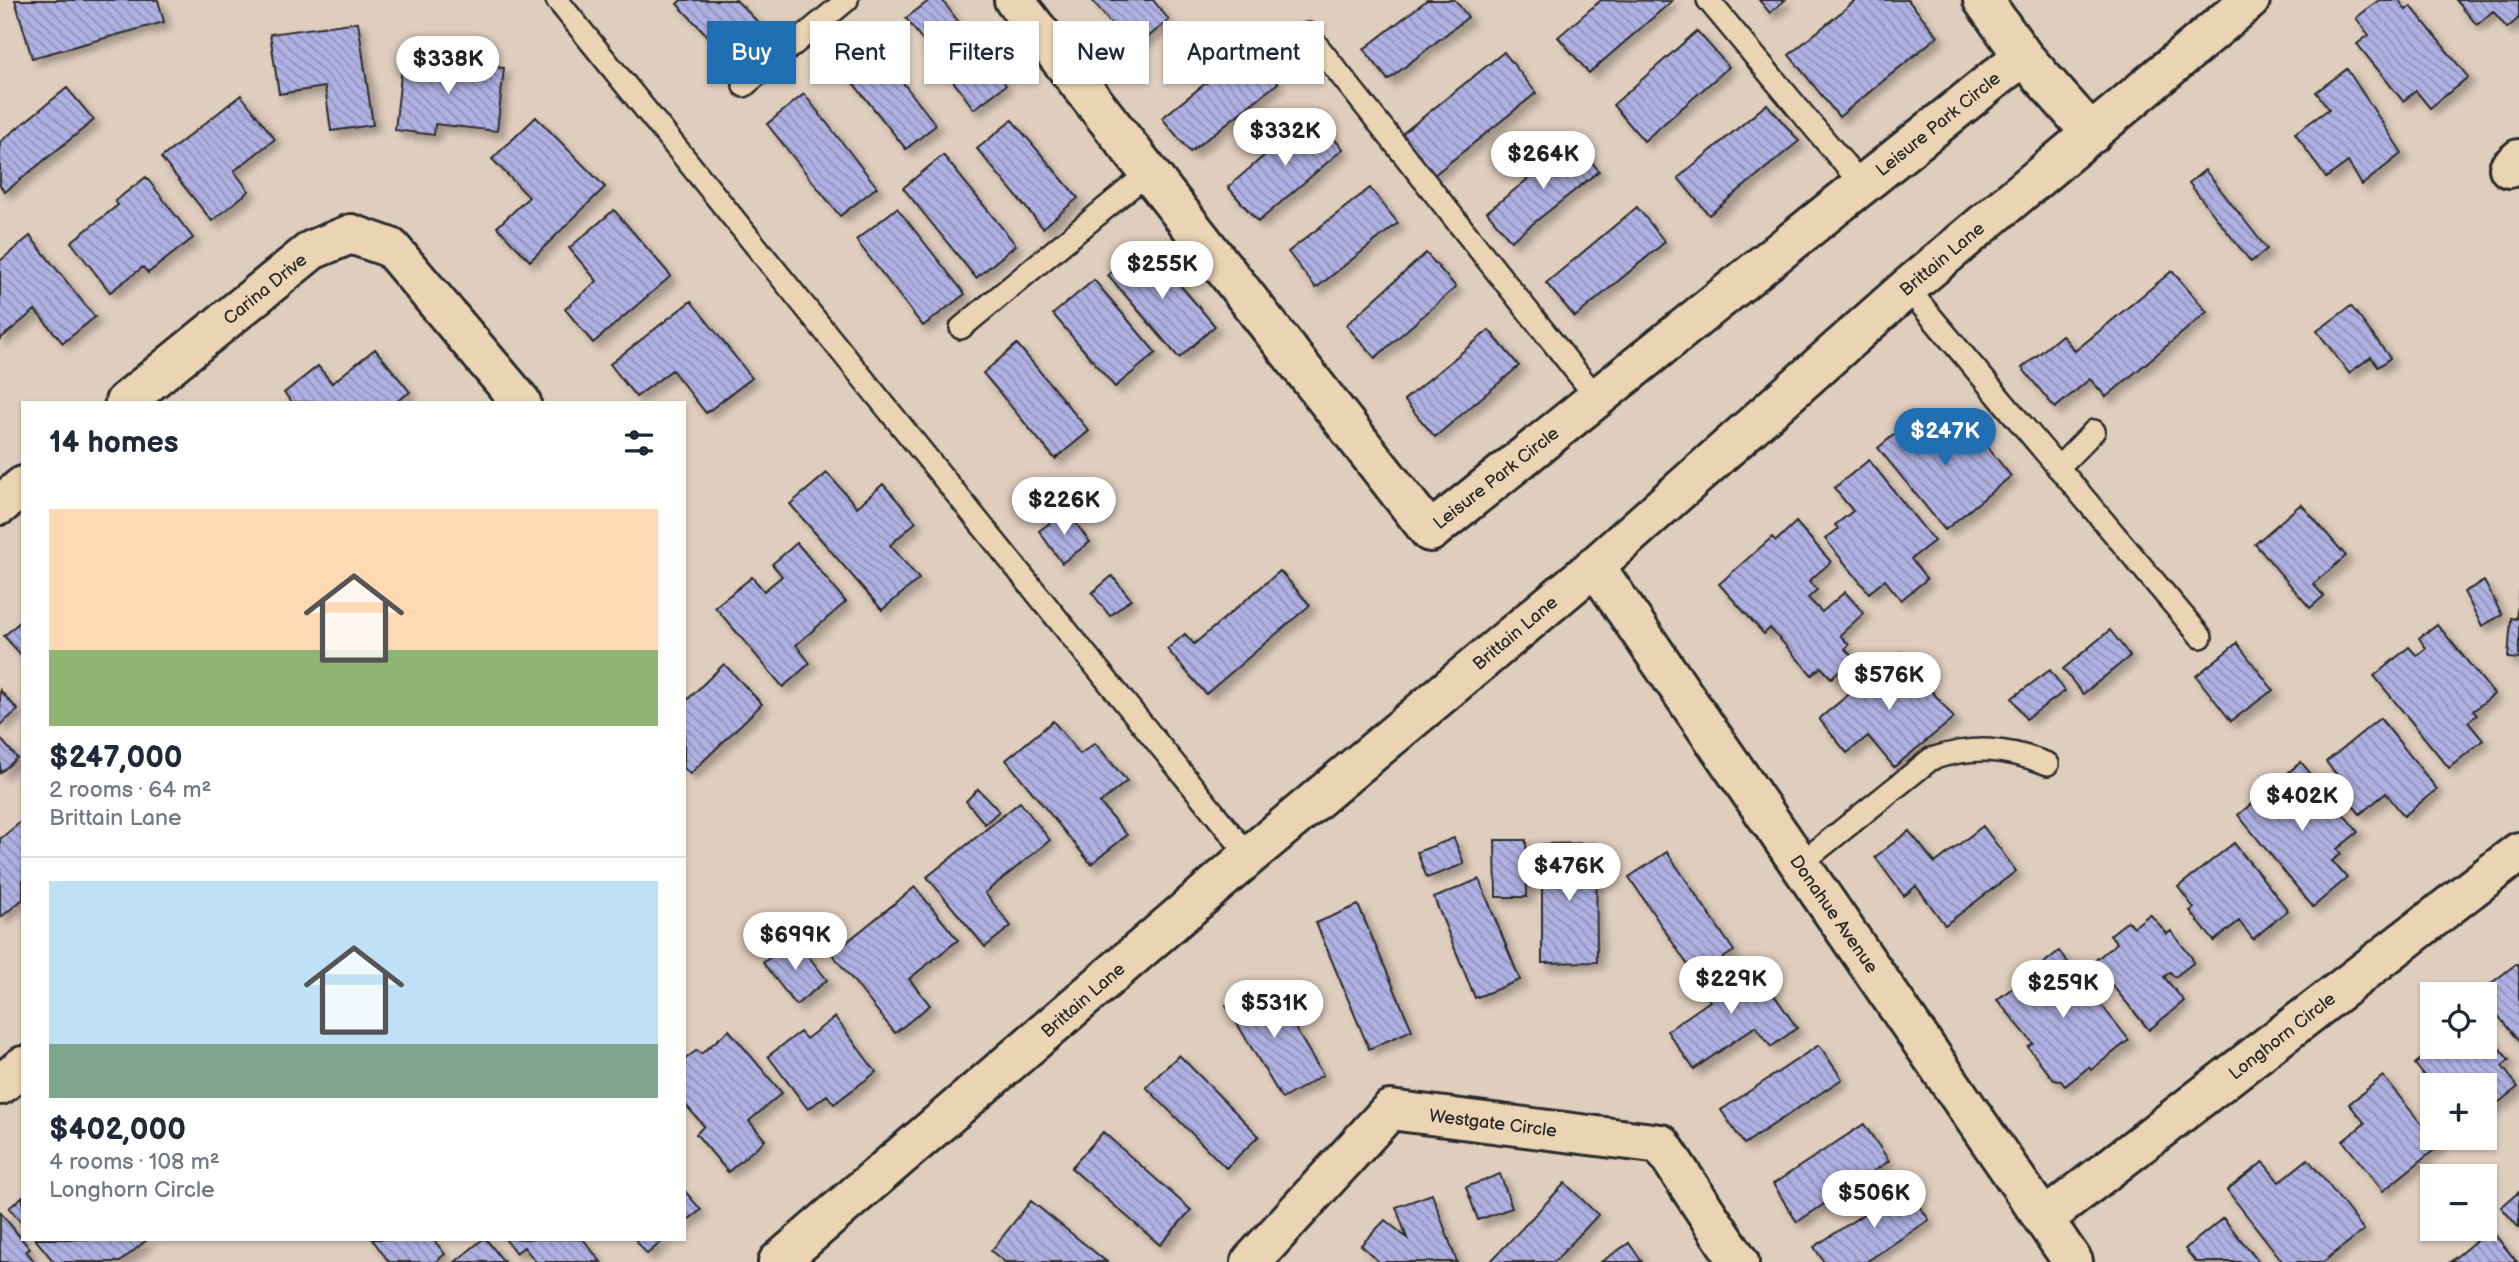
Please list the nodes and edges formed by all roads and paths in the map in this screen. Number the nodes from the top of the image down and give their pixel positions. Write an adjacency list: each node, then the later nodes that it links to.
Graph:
1 (557, 0): 26 (lane)
2 (847, 0): 9 (lane)
3 (1014, 0): 11 (street, Leisure Park Circle)
4 (1707, 0): 12 (lane)
5 (1983, 0): 8 (street)
6 (2250, 0): 10 (street, Brittain Lane)
7 (1324, 54): 15 (lane)
8 (2023, 56): 10 (street); 12 (street, Leisure Park Circle)
9 (744, 86)
10 (2092, 134): 13 (street, Brittain Lane)
11 (1149, 172): 14 (lane); 15 (street, Leisure Park Circle)
12 (1862, 185): 15 (street, Leisure Park Circle)
13 (1907, 288): 19 (lane); 22 (street, Brittain Lane)
14 (961, 328)
15 (1597, 398)
16 (126, 401): 17 (street, Carina Drive)
17 (520, 401)
18 (2095, 431): 19 (lane)
19 (2058, 468): 23 (lane)
20 (21, 488): 21 (street)
21 (0, 505)
22 (1595, 566): 26 (street, Brittain Lane); 27 (street, Donahue Avenue)
23 (2201, 637)
24 (2048, 764): 27 (lane)
25 (2519, 852): 30 (street, Longhorn Circle)
26 (1249, 856): 31 (street, Brittain Lane)
27 (1800, 864): 30 (street, Donahue Avenue)
28 (21, 1068): 29 (street)
29 (0, 1085)
30 (2045, 1219): 34 (street, Donahue Avenue)
31 (778, 1262)
32 (1251, 1262): 33 (street, Westgate Circle)
33 (1739, 1262)
34 (2073, 1262)

